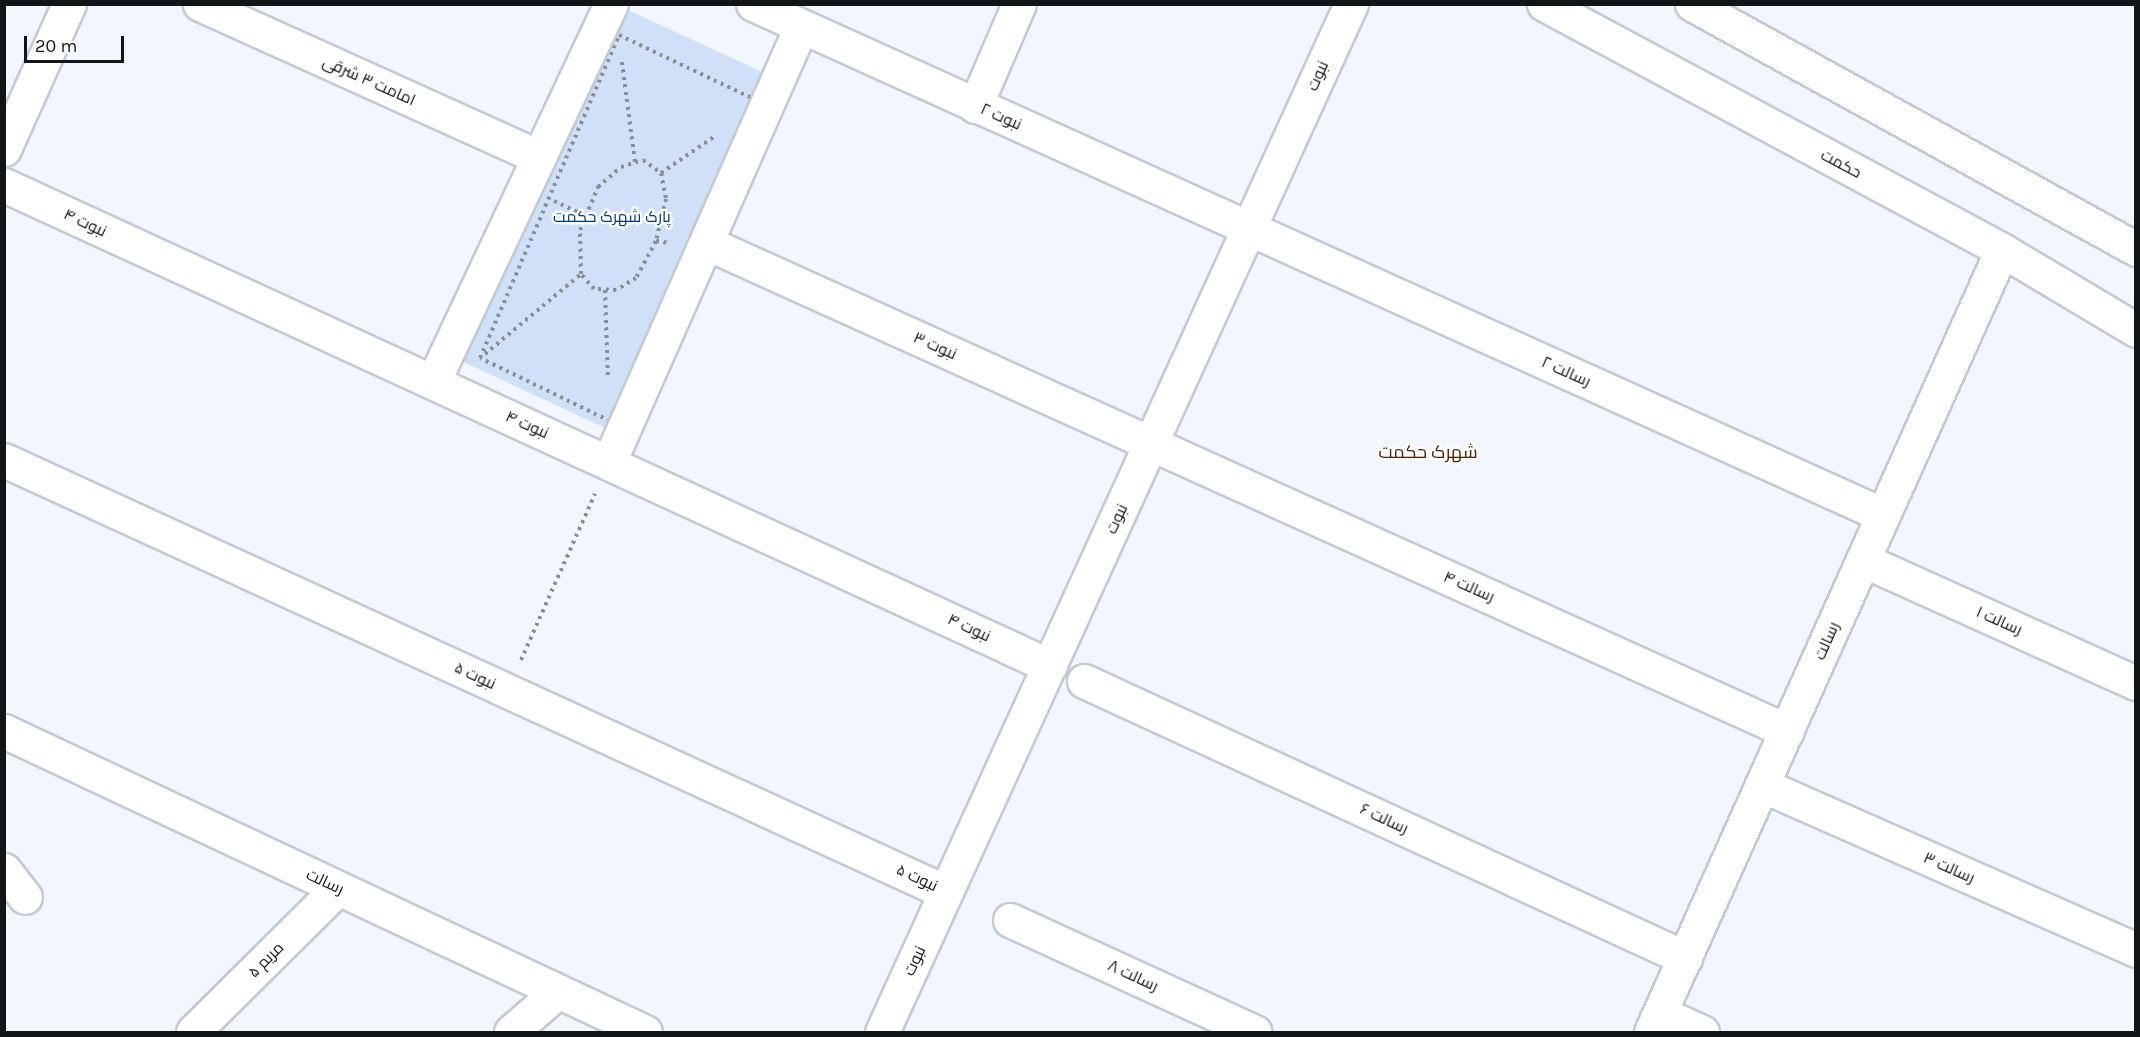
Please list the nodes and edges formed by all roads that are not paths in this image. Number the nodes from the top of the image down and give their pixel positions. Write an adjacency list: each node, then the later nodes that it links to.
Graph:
1 (69, 4): 11 (street)
2 (200, 4): 12 (street, امامت ۳ شرقی)
3 (753, 4): 9 (street, نبوت ۲)
4 (1019, 4): 10 (street)
5 (1351, 4): 14 (street, نبوت)
6 (1544, 4): 17 (street, حکمت)
7 (1692, 4): 16 (street)
8 (614, 15): 12 (street)
9 (801, 27): 10 (street, نبوت ۲); 22 (street)
10 (975, 105): 14 (street, نبوت ۲)
11 (4, 149)
12 (539, 157): 19 (street)
13 (4, 185): 19 (street, نبوت ۴)
14 (1249, 229): 20 (street, نبوت); 23 (street, رسالت ۲)
15 (718, 248): 20 (street, نبوت ۳)
16 (2136, 249)
17 (2002, 250): 18 (street, حکمت); 23 (street, رسالت)
18 (2136, 330)
19 (433, 382): 22 (street, نبوت ۴)
20 (1151, 444): 25 (street, نبوت); 29 (street, رسالت ۴)
21 (4, 460): 33 (street, نبوت ۵)
22 (609, 462): 25 (street, نبوت ۴)
23 (1883, 515): 24 (street, رسالت)
24 (1863, 560): 27 (street, رسالت ۱); 29 (street, رسالت)
25 (1050, 666): 33 (street, نبوت)
26 (1083, 681): 37 (street, رسالت ۶)
27 (2136, 683)
28 (4, 731): 32 (street, رسالت)
29 (1786, 731): 30 (street, رسالت)
30 (1762, 785): 36 (street, رسالت ۳); 37 (street, رسالت)
31 (4, 870): 34 (street)
32 (338, 888): 38 (street, رسالت); 40 (street, مریم ۵)
33 (946, 892): 43 (street, نبوت)
34 (26, 897)
35 (1011, 921): 44 (street, رسالت ۸)
36 (2136, 950)
37 (1685, 958): 39 (street, رسالت)
38 (558, 991): 41 (street); 42 (street, رسالت)
39 (1656, 1023): 45 (street)
40 (193, 1032)
41 (512, 1032)
42 (645, 1032)
43 (882, 1032)
44 (1255, 1032)
45 (1701, 1032)

